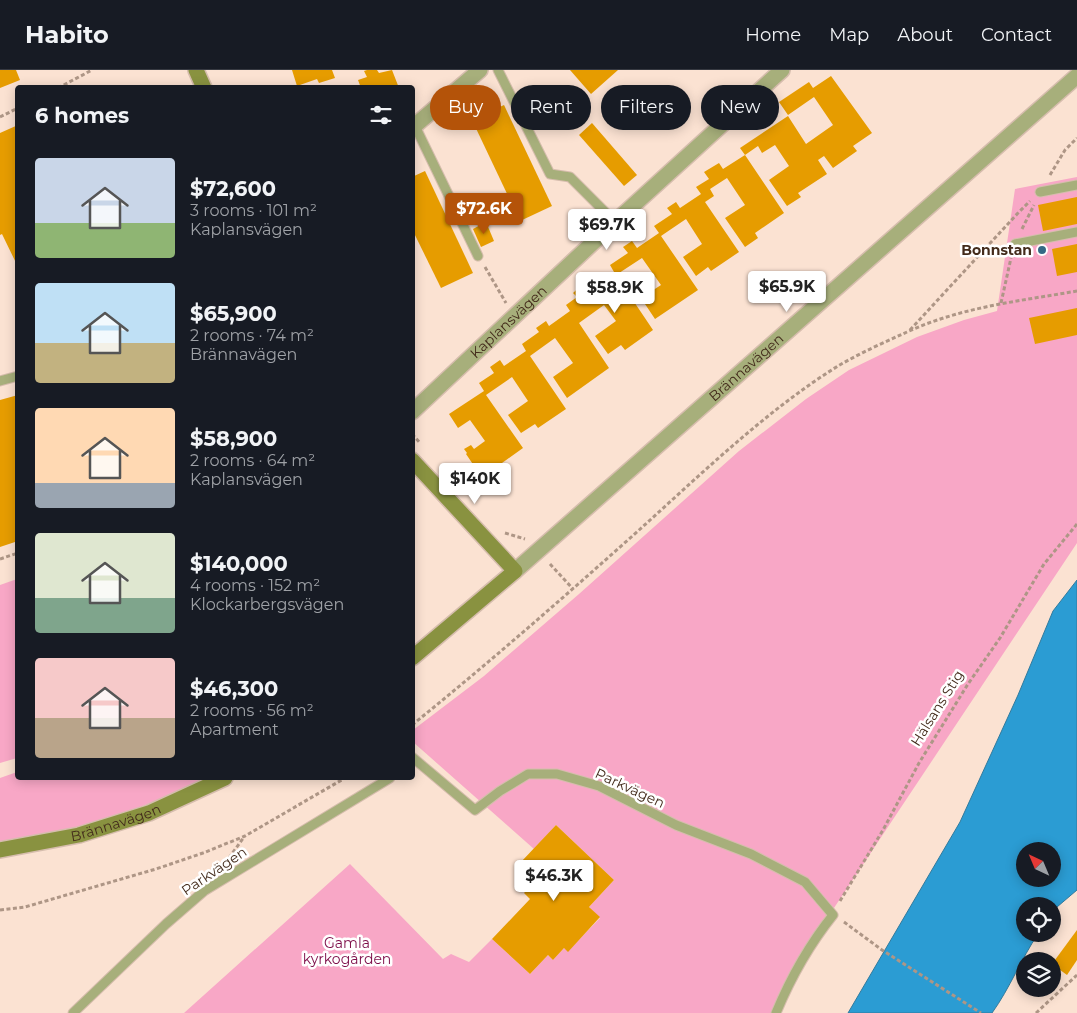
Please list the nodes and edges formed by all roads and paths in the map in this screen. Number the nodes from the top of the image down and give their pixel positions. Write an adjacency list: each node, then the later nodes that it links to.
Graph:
1 (92, 70): 7 (path)
2 (196, 70): 8 (street)
3 (480, 70): 11 (street)
4 (498, 70): 16 (lane)
5 (782, 70): 16 (street, Kaplansvägen)
6 (1077, 76): 31 (street, Brännavägen)
7 (64, 85)
8 (203, 85)
9 (15, 110): 10 (path)
10 (0, 117)
11 (415, 126)
12 (415, 129): 19 (lane)
13 (1077, 138): 15 (path)
14 (1077, 185): 15 (lane)
15 (1040, 192): 22 (path)
16 (615, 222): 21 (street, Kaplansvägen)
17 (1077, 232): 18 (lane)
18 (1015, 244)
19 (478, 256): 21 (path)
20 (1077, 291): 22 (path)
21 (514, 317): 25 (street, Kaplansvägen)
22 (909, 331): 35 (path)
23 (15, 377): 24 (lane)
24 (0, 381)
25 (415, 409)
26 (415, 437): 27 (path)
27 (425, 448)
28 (415, 463): 34 (street)
29 (1077, 524): 44 (path, Hälsans Stig)
30 (500, 532): 31 (path)
31 (538, 551): 34 (street, Brännavägen); 35 (path)
32 (15, 554): 33 (path)
33 (0, 559)
34 (515, 571): 36 (street, Brännavägen)
35 (573, 589): 37 (path)
36 (415, 655)
37 (415, 722)
38 (415, 761): 44 (lane, Parkvägen)
39 (221, 780): 42 (street, Brännavägen)
40 (342, 780): 43 (path)
41 (387, 780): 46 (lane, Parkvägen)
42 (0, 850)
43 (0, 910)
44 (833, 914): 47 (lane); 48 (path)
45 (1077, 975): 49 (path)
46 (73, 1013)
47 (776, 1013)
48 (981, 1013)
49 (1036, 1013)

